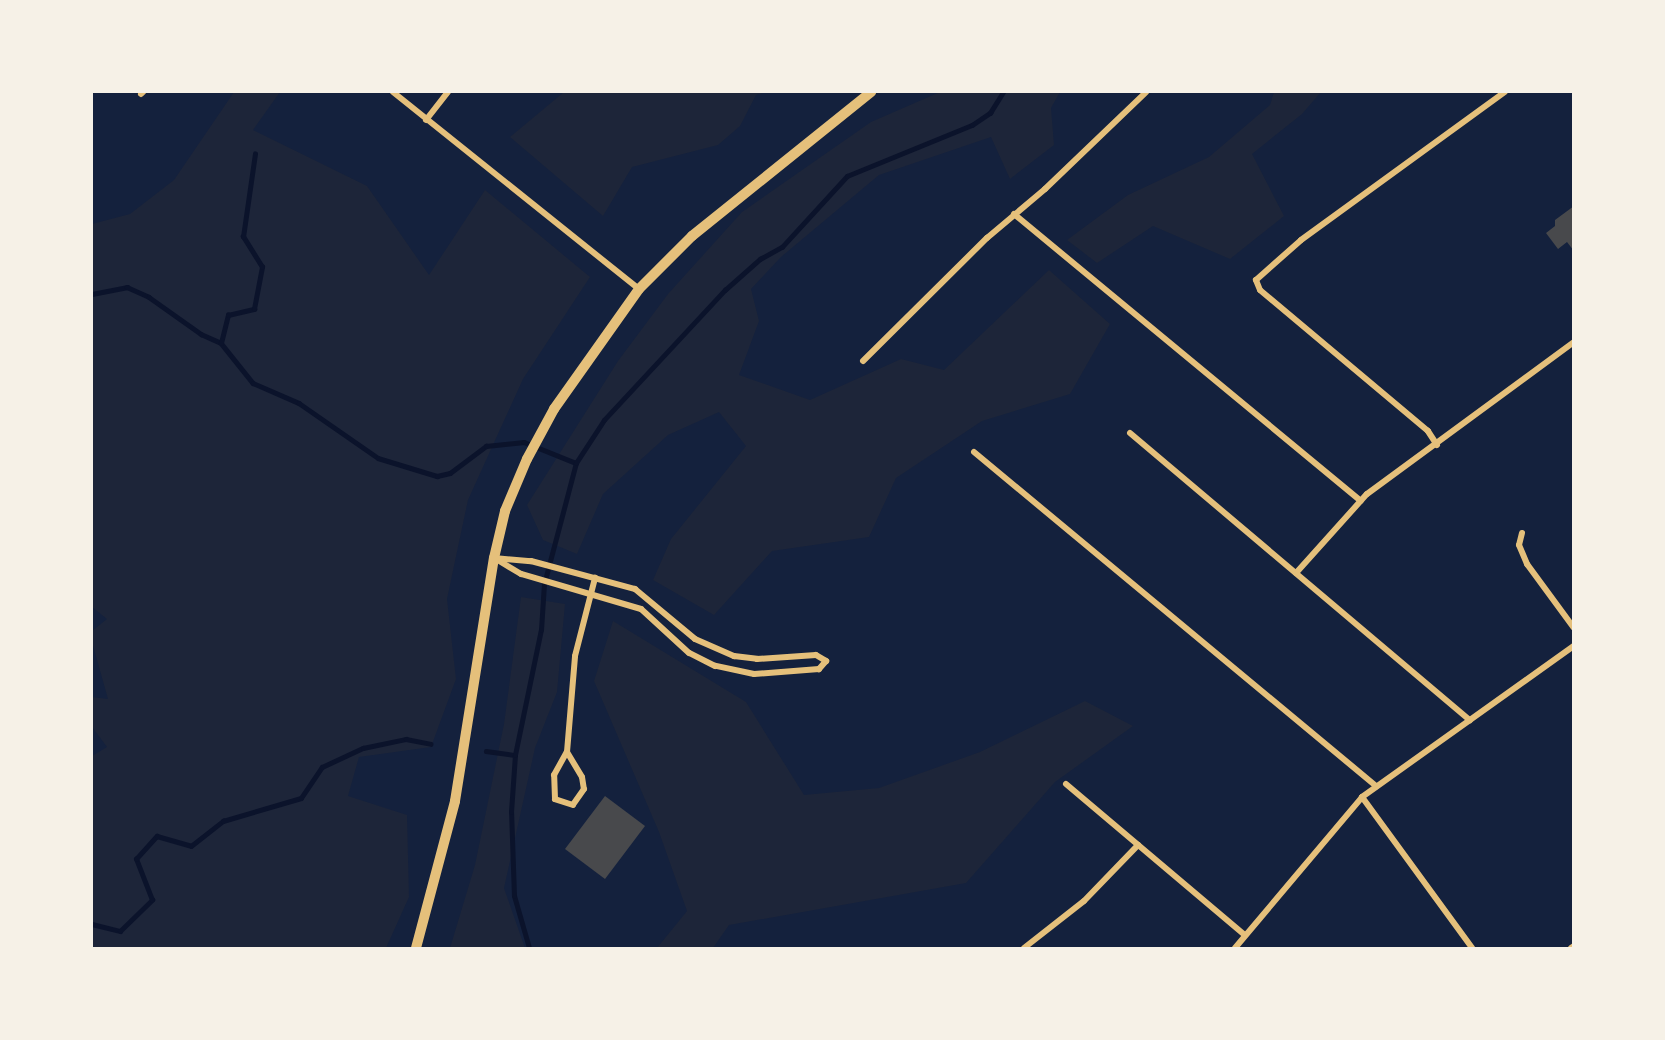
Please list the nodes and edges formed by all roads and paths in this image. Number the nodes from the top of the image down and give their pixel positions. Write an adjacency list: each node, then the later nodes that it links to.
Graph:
1 (393, 92): 6 (street)
2 (448, 92): 6 (street)
3 (871, 92): 8 (main road)
4 (1146, 92): 7 (street)
5 (1505, 92): 12 (street)
6 (426, 120): 8 (street)
7 (1014, 214): 10 (street); 14 (street)
8 (639, 289): 16 (main road)
9 (1574, 342): 12 (street)
10 (863, 361)
11 (1130, 433): 17 (street)
12 (1437, 445): 14 (street)
13 (974, 452): 25 (street)
14 (1361, 501): 17 (street)
15 (1522, 533): 20 (street)
16 (494, 558): 18 (street); 19 (street); 29 (main road)
17 (1296, 573): 22 (street)
18 (595, 578): 19 (street); 19 (street)
19 (591, 594): 23 (street)
20 (1574, 628)
21 (1574, 645): 22 (street)
22 (1470, 720): 25 (street)
23 (567, 752): 23 (street)
24 (1066, 784): 27 (street)
25 (1376, 786): 26 (street)
26 (1362, 797): 28 (street); 32 (street)
27 (1138, 845): 28 (street); 30 (street)
28 (1245, 935): 31 (street)
29 (416, 948)
30 (1024, 948)
31 (1235, 948)
32 (1472, 948)

